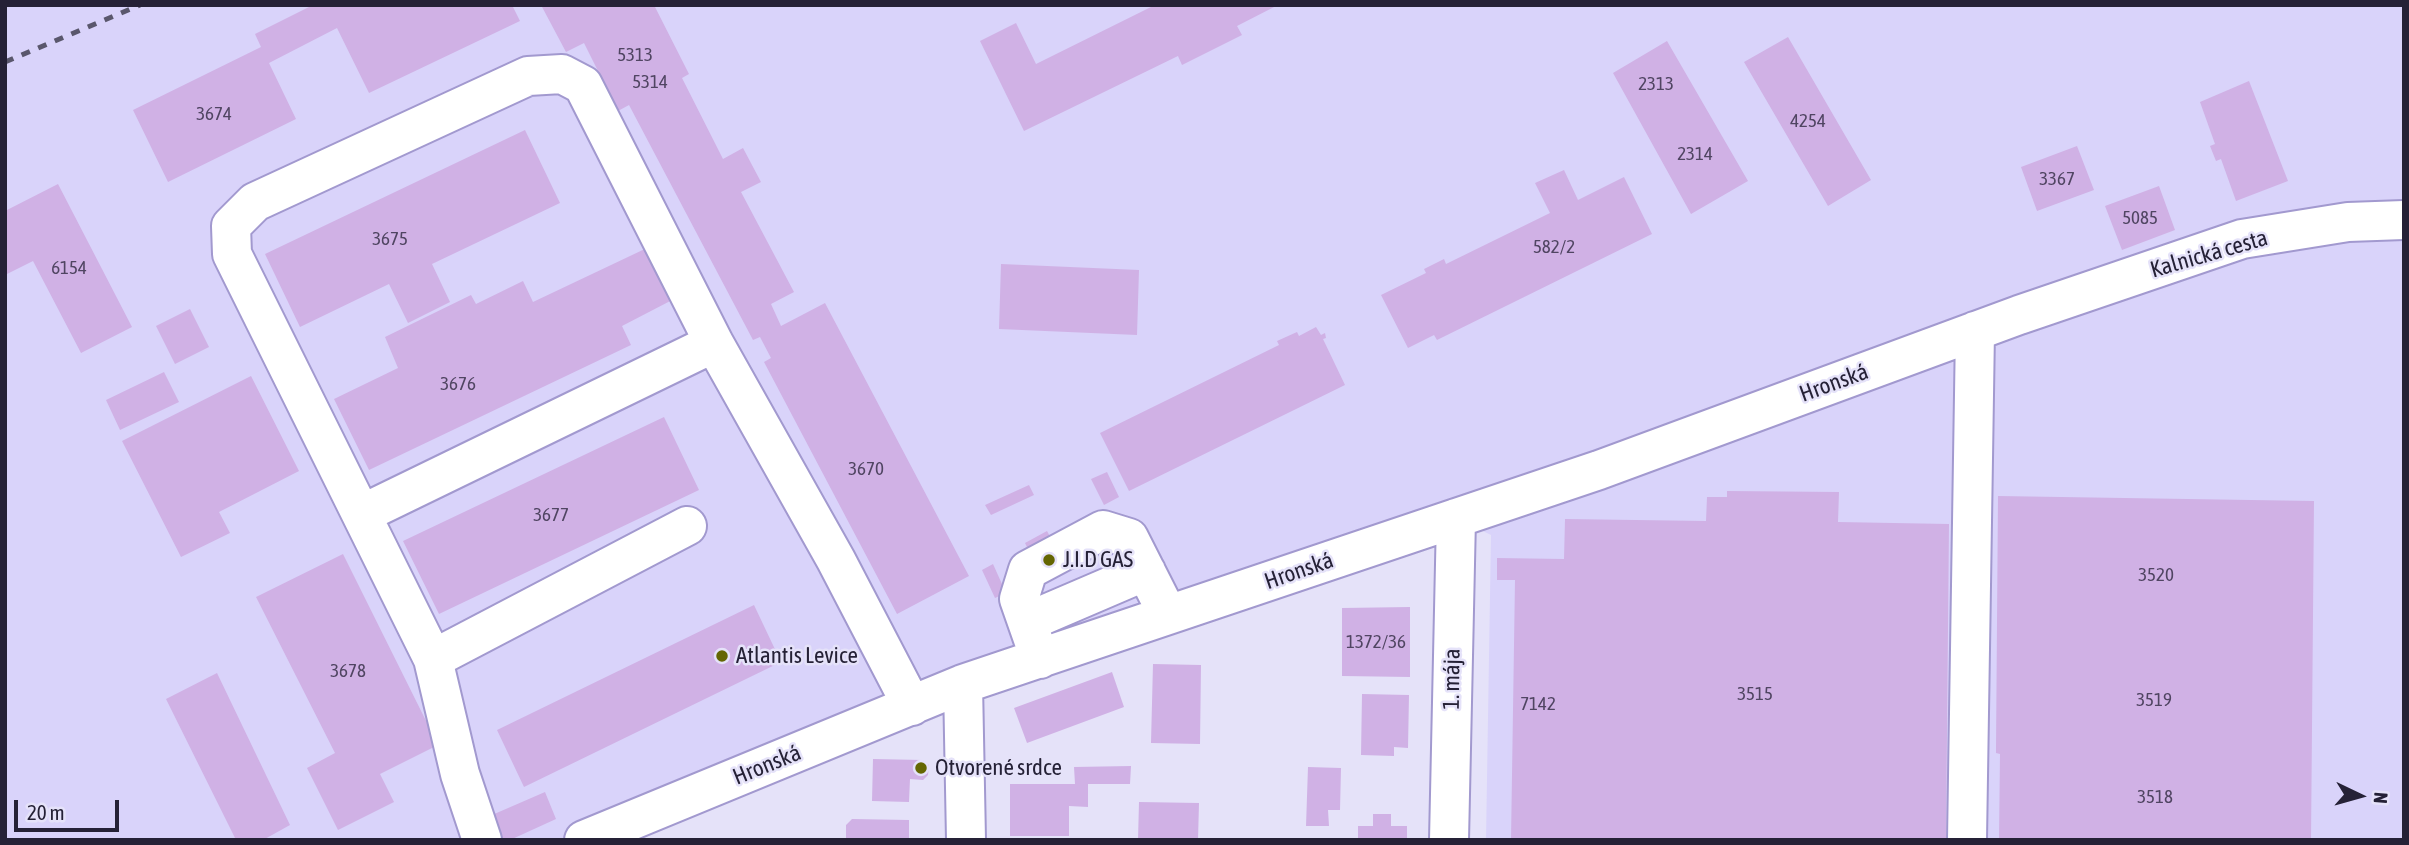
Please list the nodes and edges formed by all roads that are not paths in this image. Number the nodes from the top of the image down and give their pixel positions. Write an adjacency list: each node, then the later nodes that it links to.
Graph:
1 (2404, 220): 2 (street, Kalnická cesta)
2 (2019, 315): 3 (street, Hronská)
3 (1975, 331): 6 (street, Hronská); 19 (street)
4 (714, 343): 5 (street); 5 (street); 14 (street)
5 (362, 514): 11 (street)
6 (1456, 518): 9 (street, Hronská); 18 (street, 1. mája)
7 (687, 526): 11 (street)
8 (1146, 571): 9 (street); 10 (street); 10 (street)
9 (1168, 615): 12 (street, Hronská)
10 (1027, 622): 12 (street)
11 (432, 659): 15 (street)
12 (1040, 659): 13 (street, Hronská)
13 (963, 684): 14 (street, Hronská); 17 (street)
14 (912, 706): 16 (street, Hronská)
15 (482, 840)
16 (584, 840)
17 (966, 840)
18 (1449, 840)
19 (1967, 840)

